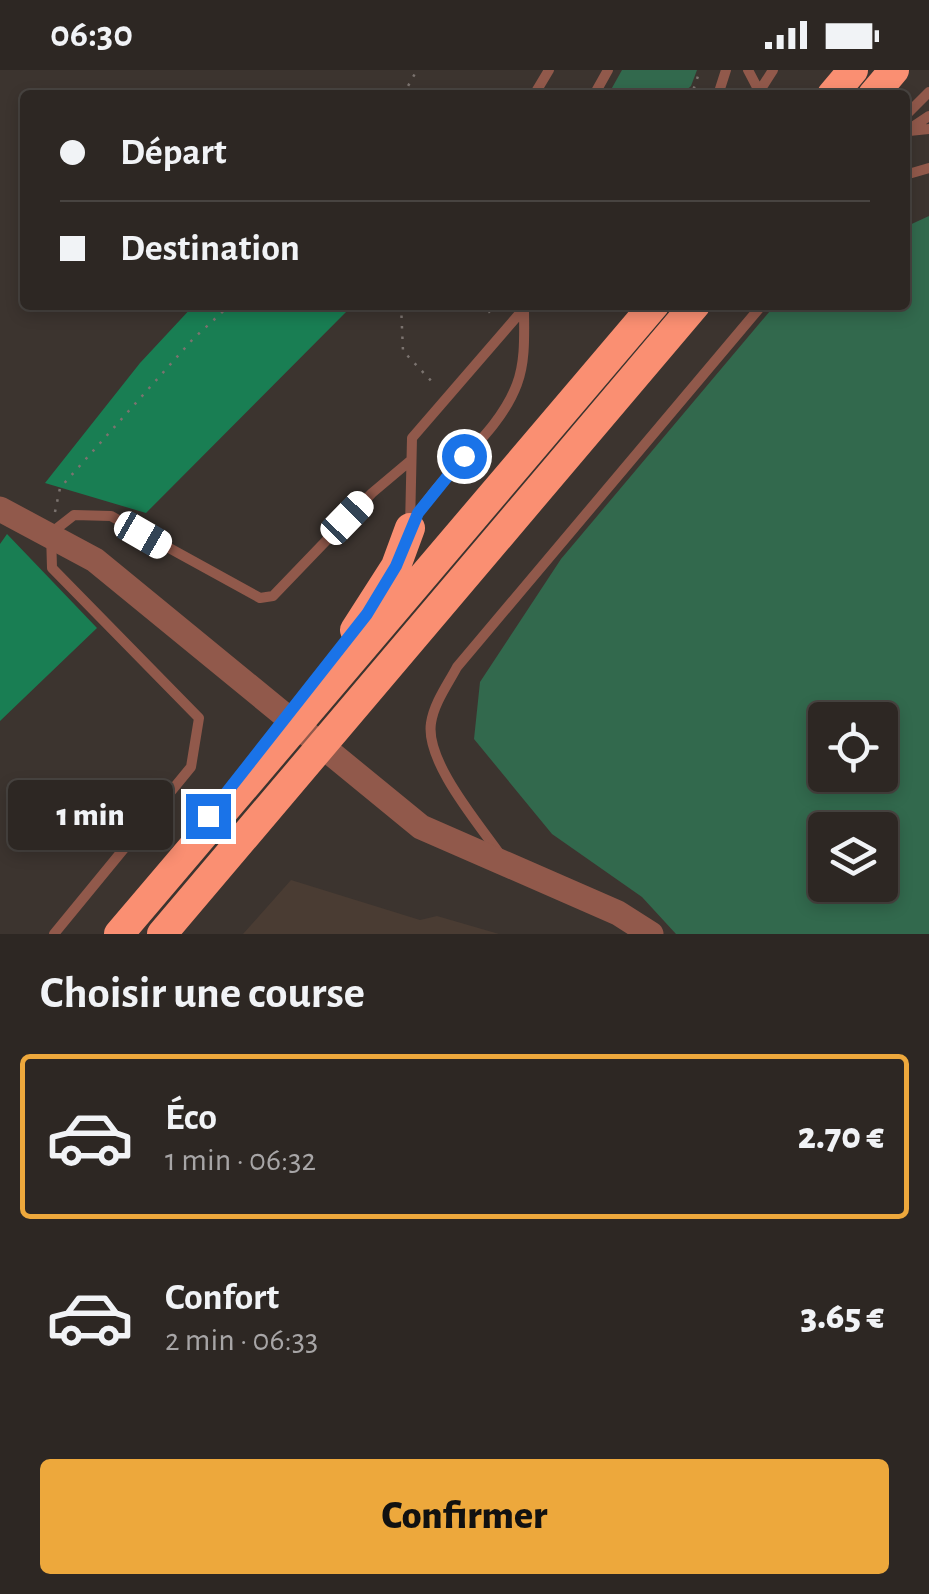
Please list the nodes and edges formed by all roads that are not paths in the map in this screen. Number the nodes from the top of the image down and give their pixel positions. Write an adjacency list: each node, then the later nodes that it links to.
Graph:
1 (853, 70): 3 (highway)
2 (894, 70): 4 (highway)
3 (836, 90)
4 (877, 90)
5 (929, 92): 6 (lane)
6 (910, 111)
7 (521, 310): 13 (lane)
8 (525, 310): 16 (lane)
9 (650, 310): 20 (highway)
10 (691, 310): 14 (highway)
11 (707, 310): 14 (highway)
12 (758, 310): 18 (lane)
13 (410, 460): 16 (lane); 17 (lane)
14 (563, 462): 21 (highway)
15 (0, 509): 17 (street)
16 (410, 528): 20 (highway)
17 (52, 533): 18 (street); 19 (lane)
18 (508, 866): 22 (street)
19 (54, 934)
20 (117, 934)
21 (162, 934)
22 (652, 934)

